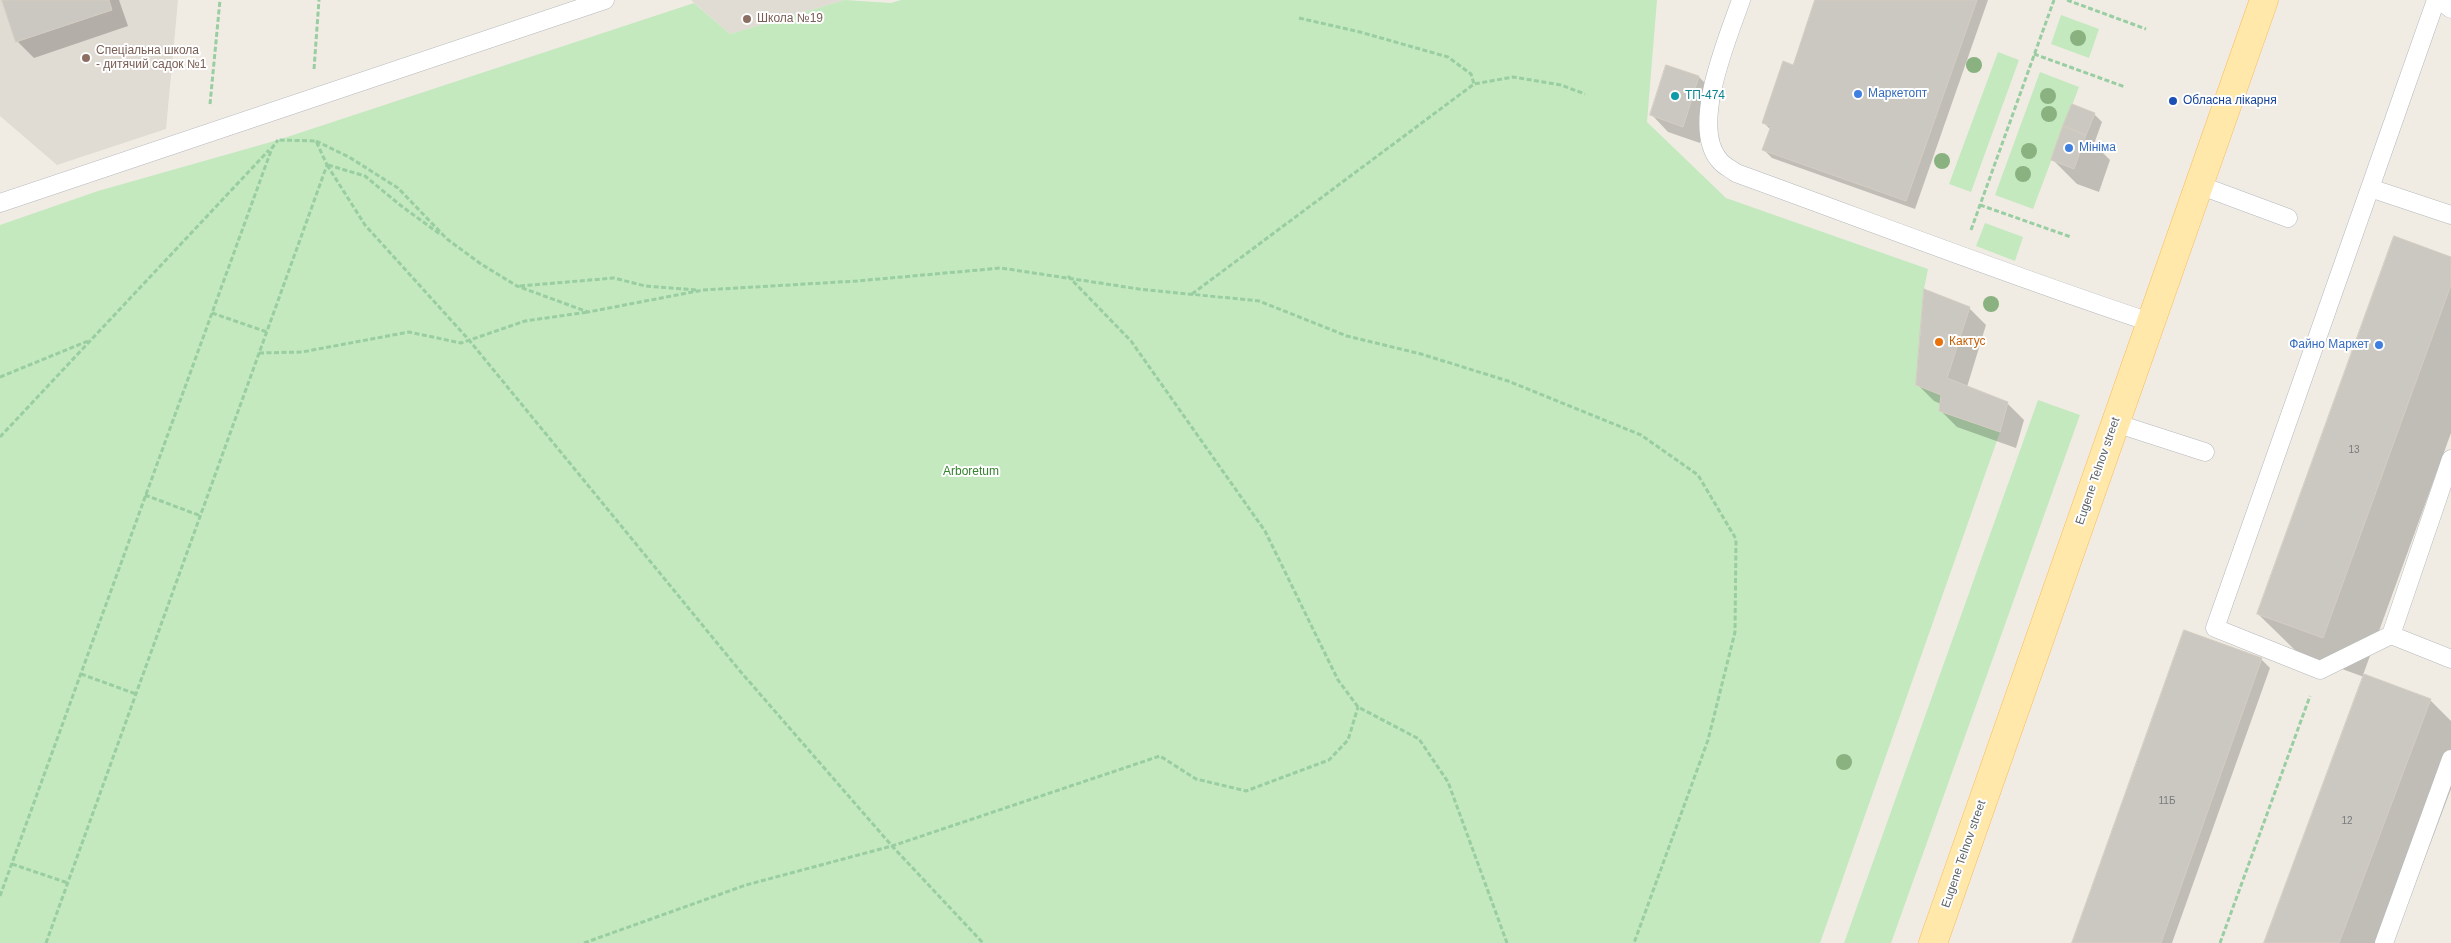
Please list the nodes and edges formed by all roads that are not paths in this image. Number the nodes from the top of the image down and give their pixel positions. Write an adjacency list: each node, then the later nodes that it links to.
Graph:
1 (605, 0): 8 (lane)
2 (1740, 0): 11 (lane)
3 (2264, 0): 6 (main road, Eugene Telnov street)
4 (2438, 0): 5 (lane); 7 (lane)
5 (2451, 9)
6 (2199, 185): 10 (lane); 11 (main road, Eugene Telnov street)
7 (2370, 188): 9 (lane); 15 (lane)
8 (0, 203)
9 (2451, 215)
10 (2288, 218)
11 (2150, 322): 12 (main road, Eugene Telnov street)
12 (2115, 423): 13 (lane); 18 (main road, Eugene Telnov street)
13 (2205, 452)
14 (2451, 459): 15 (lane)
15 (2391, 635): 16 (lane)
16 (2451, 659)
17 (2451, 758): 19 (lane)
18 (1933, 943)
19 (2384, 943)

